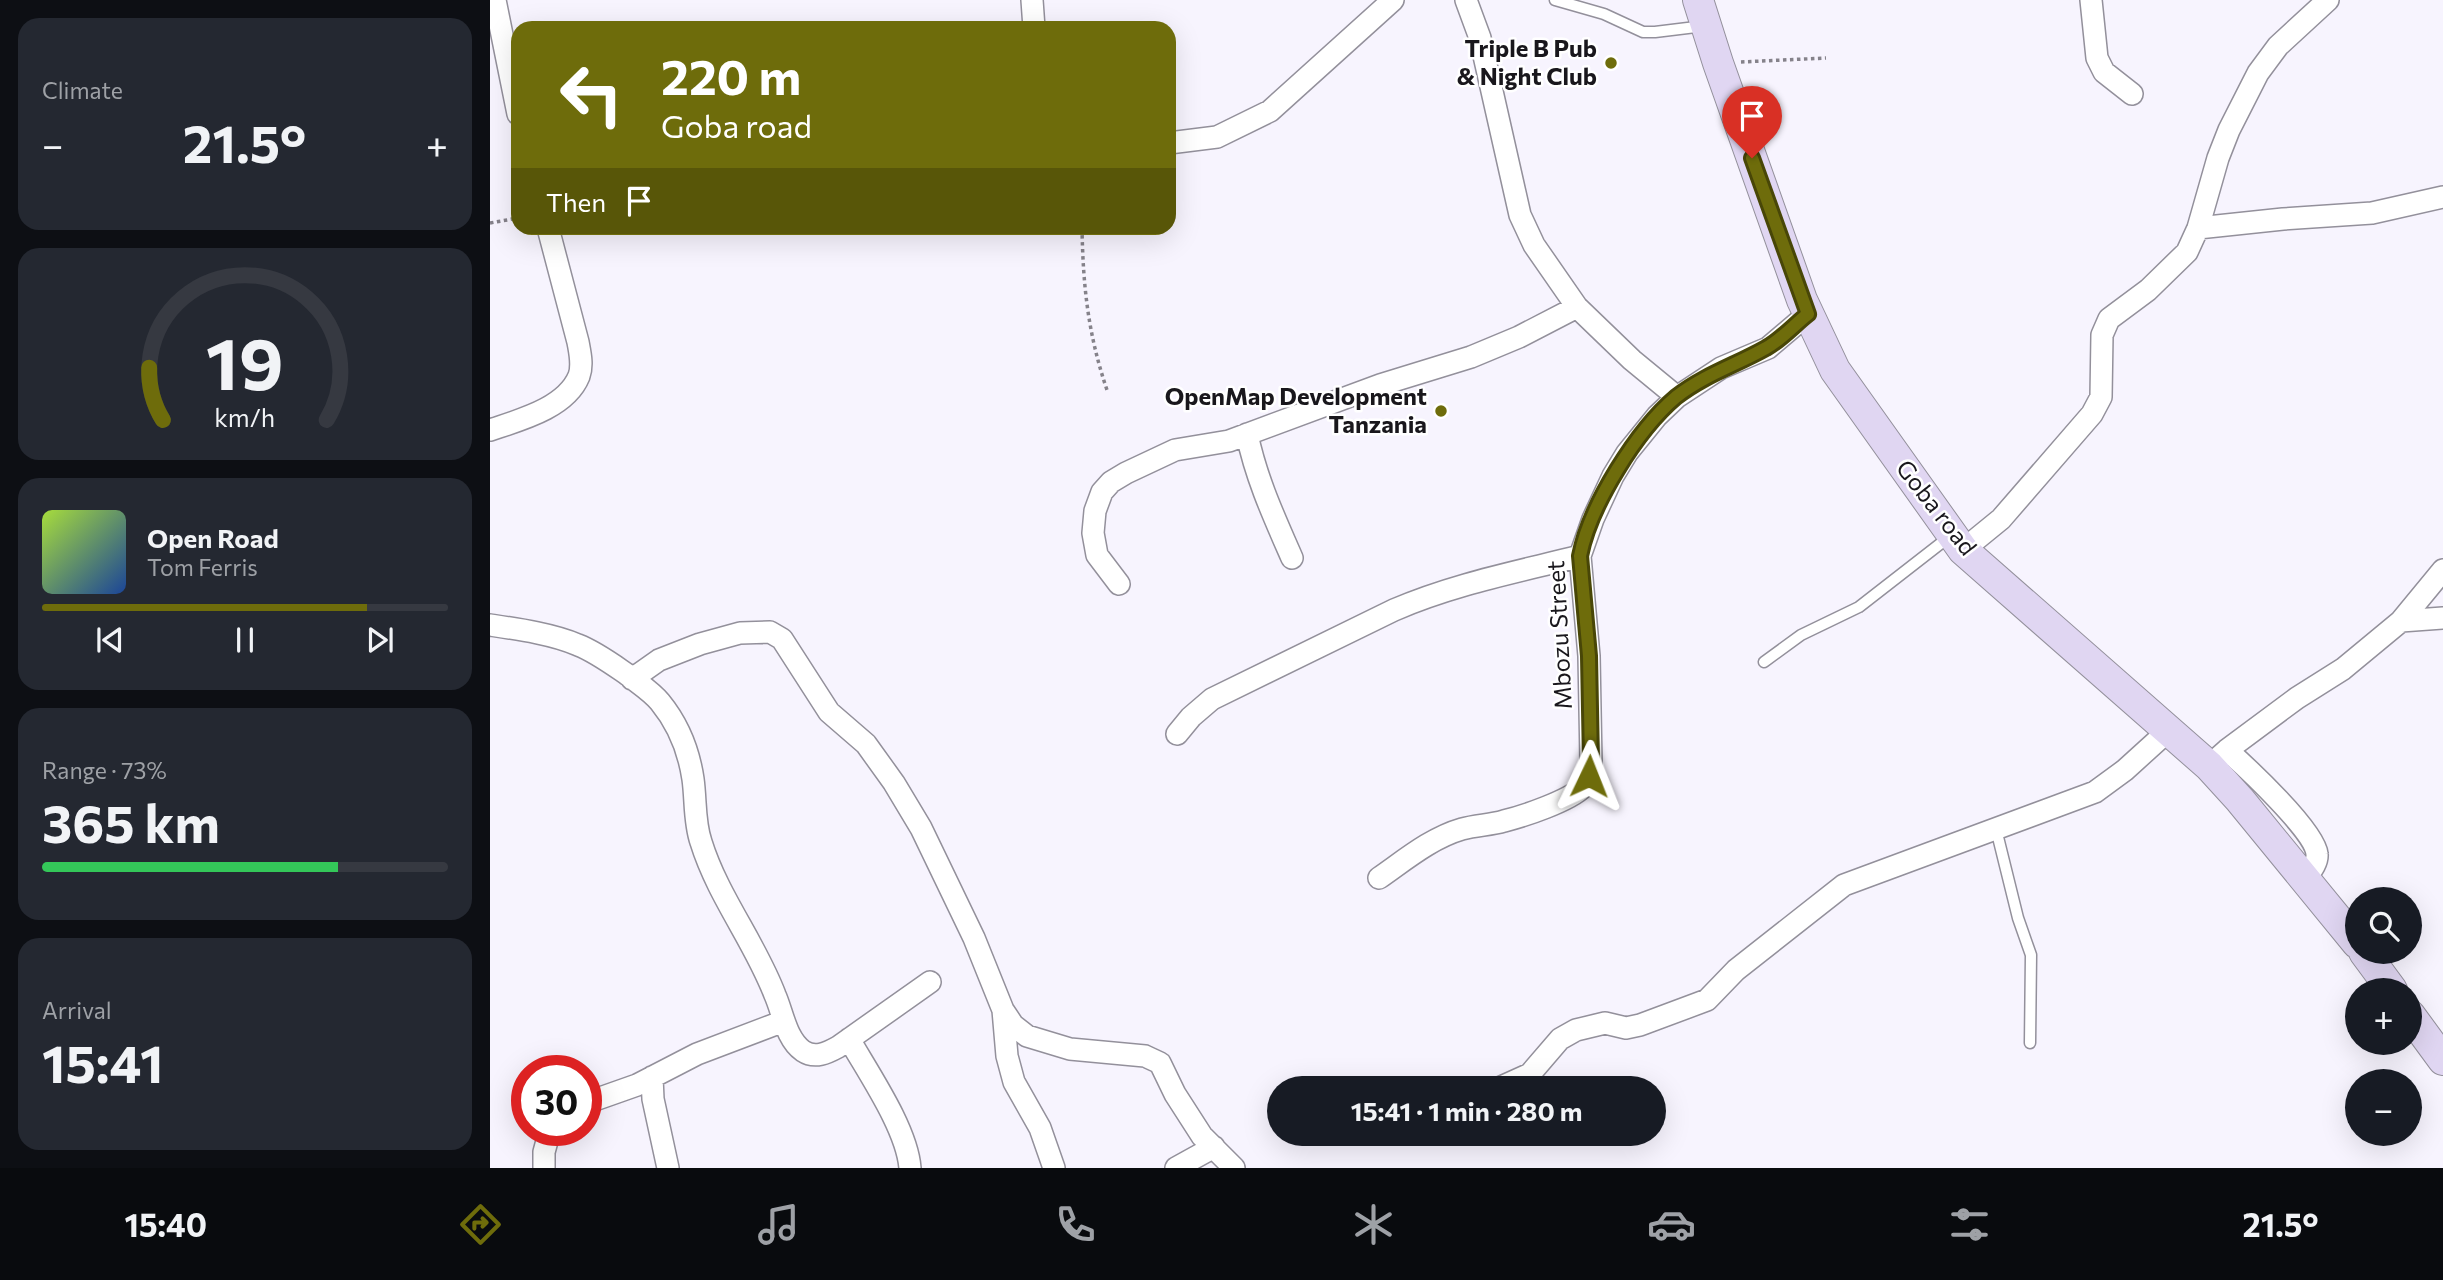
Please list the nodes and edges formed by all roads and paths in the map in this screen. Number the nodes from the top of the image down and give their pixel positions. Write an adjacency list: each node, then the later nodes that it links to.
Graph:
1 (1032, 0): 9 (street)
2 (1393, 0): 14 (street)
3 (1466, 0): 21 (street)
4 (1555, 0): 8 (lane)
5 (2091, 0): 13 (street)
6 (2328, 0): 18 (street)
7 (494, 12): 12 (street)
8 (1702, 13): 11 (street, Goba road)
9 (1034, 21)
10 (1826, 58): 11 (path)
11 (1718, 63): 22 (street, Goba road)
12 (511, 84)
13 (2132, 94)
14 (1176, 142)
15 (2443, 197): 18 (street)
16 (511, 219): 17 (path)
17 (490, 223)
18 (2198, 228): 27 (street)
19 (550, 235): 25 (street)
20 (1082, 235): 23 (path)
21 (1577, 307): 24 (street); 26 (street)
22 (1808, 314): 24 (street, Mbozu Street); 27 (street, Goba road)
23 (1107, 390)
24 (1677, 397): 28 (street, Mbozu Street)
25 (490, 430)
26 (1247, 434): 29 (street); 31 (street)
27 (1957, 542): 35 (lane); 37 (street, Goba road)
28 (1580, 556): 38 (street); 41 (street, Mbozu Street)
29 (1292, 558)
30 (2443, 570): 33 (street)
31 (1119, 584)
32 (2443, 618): 33 (street)
33 (2401, 621): 39 (street)
34 (490, 625): 36 (street)
35 (1764, 662)
36 (632, 679): 44 (street); 45 (street)
37 (2168, 731): 39 (street, Goba road); 40 (street)
38 (1177, 734)
39 (2218, 758): 42 (street, Goba road)
40 (1996, 829): 48 (lane); 50 (street)
41 (1379, 878)
42 (2345, 928)
43 (930, 982): 47 (street)
44 (1003, 1010): 54 (street); 58 (street)
45 (783, 1021): 47 (street); 51 (street)
46 (2422, 1031): 49 (street)
47 (849, 1039): 57 (street)
48 (2030, 1043)
49 (2443, 1060)
50 (1526, 1076)
51 (652, 1077): 52 (street); 56 (street)
52 (602, 1097)
53 (546, 1146): 55 (street)
54 (1214, 1147): 59 (street); 60 (street)
55 (544, 1168)
56 (668, 1168)
57 (910, 1168)
58 (1054, 1168)
59 (1176, 1168)
60 (1234, 1168)

